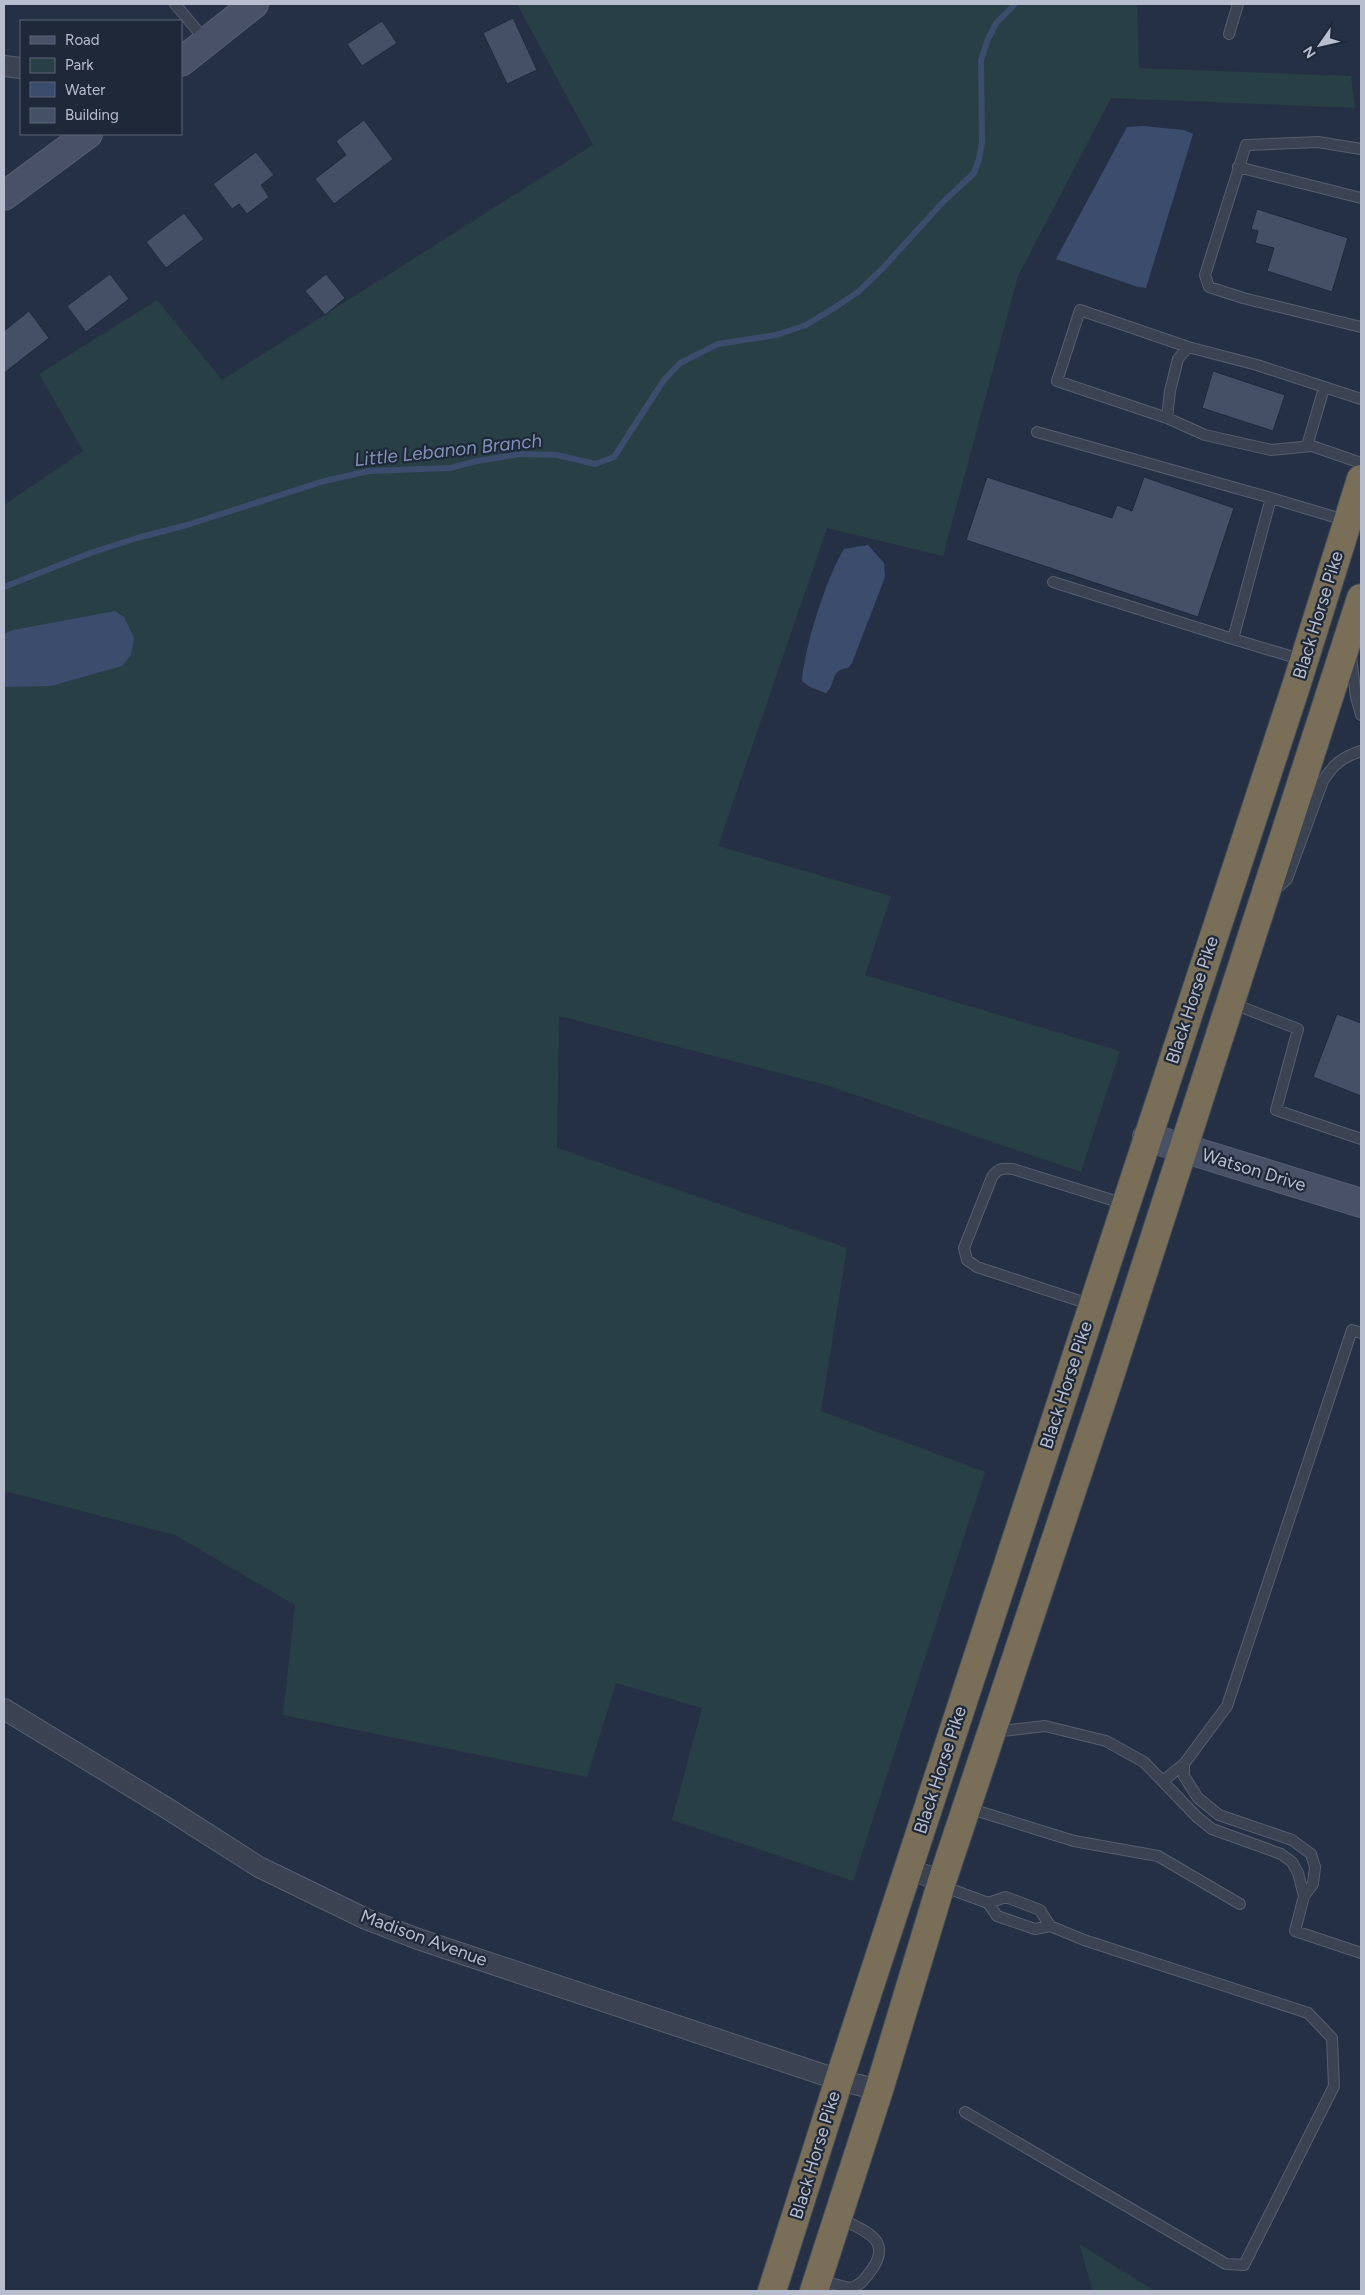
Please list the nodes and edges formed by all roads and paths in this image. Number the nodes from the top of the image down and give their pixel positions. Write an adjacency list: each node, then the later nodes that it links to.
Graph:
1 (175, 4): 5 (lane)
2 (254, 4): 5 (street)
3 (1238, 4): 4 (lane)
4 (1229, 34)
5 (207, 42): 6 (street)
6 (182, 61)
7 (4, 66): 8 (street)
8 (20, 68)
9 (87, 135): 12 (street)
10 (1361, 149): 11 (lane)
11 (1238, 167): 13 (lane); 14 (lane)
12 (4, 196)
13 (1361, 198)
14 (1361, 327)
15 (1188, 347): 16 (lane); 18 (lane); 18 (lane)
16 (1324, 388): 17 (lane); 20 (lane)
17 (1361, 398)
18 (1167, 418): 20 (lane)
19 (1036, 432): 23 (lane)
20 (1307, 446): 21 (lane)
21 (1361, 463)
22 (1361, 478): 24 (highway, Black Horse Pike)
23 (1271, 498): 24 (lane); 27 (lane)
24 (1348, 521): 29 (highway, Black Horse Pike)
25 (1053, 582): 27 (lane)
26 (1361, 598): 28 (highway, Black Horse Pike)
27 (1233, 639): 29 (lane)
28 (1348, 639): 30 (lane); 32 (highway, Black Horse Pike)
29 (1303, 660): 34 (highway, Black Horse Pike)
30 (1361, 715)
31 (1361, 751): 32 (lane)
32 (1264, 899): 33 (highway, Black Horse Pike)
33 (1231, 1003): 35 (lane); 36 (highway, Black Horse Pike)
34 (1147, 1138): 36 (street, Watson Drive); 38 (highway, Black Horse Pike)
35 (1361, 1139)
36 (1184, 1149): 37 (street, Watson Drive); 42 (highway, Black Horse Pike)
37 (1361, 1203)
38 (1125, 1204): 39 (highway, Black Horse Pike); 39 (lane)
39 (1092, 1306): 46 (highway, Black Horse Pike)
40 (1361, 1333): 43 (lane)
41 (4, 1710): 53 (street, Madison Avenue)
42 (992, 1732): 44 (lane); 45 (highway, Black Horse Pike)
43 (1184, 1764): 44 (lane); 48 (lane)
44 (1162, 1781): 48 (lane)
45 (967, 1808): 47 (highway, Black Horse Pike); 50 (lane)
46 (908, 1869): 47 (street); 53 (highway, Black Horse Pike)
47 (942, 1884): 49 (lane); 54 (highway, Black Horse Pike)
48 (1304, 1896): 52 (lane)
49 (988, 1903): 51 (lane); 51 (lane)
50 (1240, 1904)
51 (1050, 1926): 55 (lane)
52 (1361, 1953)
53 (839, 2080): 54 (street, Madison Avenue); 58 (highway, Black Horse Pike)
54 (879, 2090): 56 (highway, Black Horse Pike)
55 (966, 2112)
56 (838, 2217): 57 (highway, Black Horse Pike); 57 (lane)
57 (816, 2285)
58 (772, 2291)

